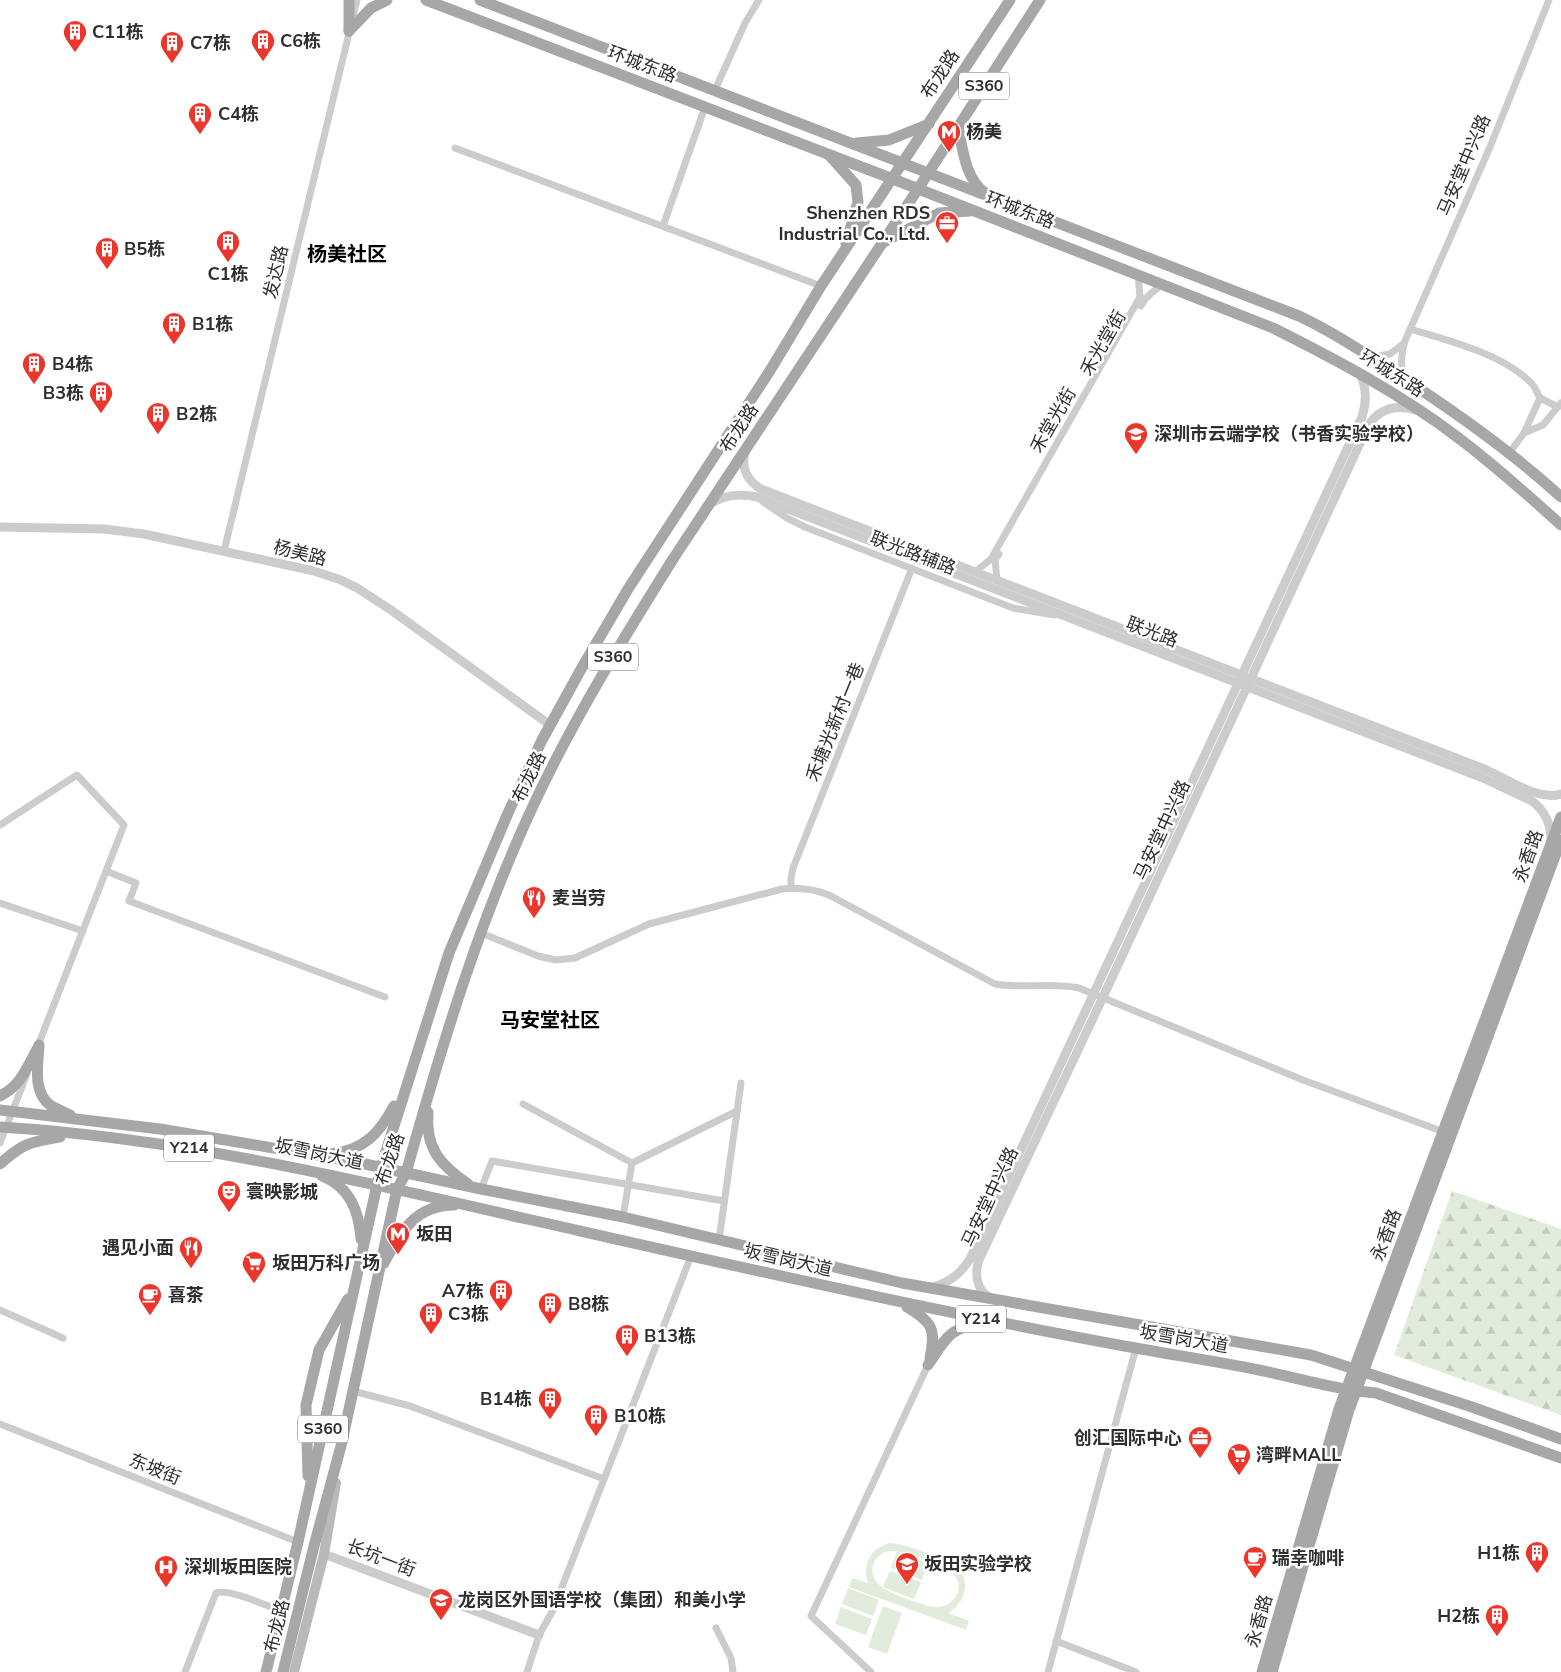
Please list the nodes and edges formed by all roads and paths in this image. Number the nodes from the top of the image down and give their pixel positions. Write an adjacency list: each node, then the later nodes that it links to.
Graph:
1 (349, 0): 10 (main road)
2 (357, 0): 10 (street, 发达路)
3 (387, 0): 10 (main road)
4 (426, 0): 12 (main road, 环城东路)
5 (480, 0): 11 (main road, 环城东路)
6 (759, 0): 11 (street)
7 (1010, 0): 13 (main road, 布龙路 / S360)
8 (1040, 0): 14 (main road, 布龙路 / S360)
9 (1549, 0): 30 (street, 马安堂中兴路)
10 (349, 31): 46 (street, 发达路)
11 (715, 90): 15 (main road, 环城东路)
12 (705, 107): 17 (main road, 环城东路); 24 (street)
13 (929, 124): 15 (main road); 18 (main road, 布龙路 / S360)
14 (958, 127): 19 (main road, 布龙路 / S360); 22 (main road)
15 (854, 144): 18 (main road, 环城东路)
16 (455, 148): 24 (street)
17 (829, 155): 20 (main road, 环城东路); 26 (main road)
18 (904, 163): 19 (main road, 环城东路); 20 (main road, 布龙路 / S360)
19 (928, 173): 21 (main road, 布龙路 / S360); 22 (main road, 环城东路)
20 (893, 179): 21 (main road, 环城东路); 26 (main road, 布龙路 / S360)
21 (918, 189): 23 (main road, 环城东路); 25 (main road, 布龙路 / S360)
22 (988, 196): 32 (main road, 环城东路)
23 (974, 211): 25 (main road); 27 (main road, 环城东路)
24 (663, 226): 29 (street)
25 (882, 243): 39 (main road, 布龙路 / S360)
26 (844, 253): 29 (main road, 布龙路 / S360)
27 (1138, 274): 28 (main road, 环城东路); 48 (street, 禾堂光街)
28 (1162, 284): 33 (main road, 环城东路); 49 (street, 禾光堂街)
29 (821, 286): 52 (main road, 布龙路 / S360)
30 (1410, 329): 31 (street, 马安堂中兴路); 35 (street)
31 (1405, 342): 32 (street); 34 (street, 马安堂中兴路)
32 (1370, 356): 34 (main road, 环城东路)
33 (1360, 373): 37 (main road, 环城东路); 51 (street, 马安堂中兴路)
34 (1407, 381): 40 (main road, 环城东路)
35 (1540, 398): 36 (street); 38 (street)
36 (1560, 405): 38 (street)
37 (1423, 413): 44 (main road, 环城东路); 51 (street, 马安堂中兴路)
38 (1524, 433): 40 (street)
39 (748, 447): 43 (main road, 布龙路 / S360); 48 (street, 联光路)
40 (1510, 452): 42 (main road, 环城东路)
41 (757, 497): 43 (street, 联光路); 47 (street, 联光路辅路); 50 (street, 联光路)
42 (1561, 497)
43 (710, 504): 61 (main road, 布龙路 / S360)
44 (1561, 525)
45 (0, 527): 46 (street, 杨美路)
46 (224, 551): 52 (street, 杨美路)
47 (912, 568): 50 (street, 联光路辅路); 58 (street, 禾塘光新村一巷)
48 (975, 572): 49 (street, 联光路)
49 (997, 580): 51 (street, 联光路)
50 (1066, 617): 51 (street, 联光路)
51 (1244, 681): 53 (street, 联光路); 56 (street, 联光路); 62 (street, 马安堂中兴路)
52 (550, 725): 66 (main road, 布龙路 / S360)
53 (1561, 794)
54 (1561, 817): 56 (main road, 永香路)
55 (0, 825): 57 (street)
56 (1556, 843): 75 (main road, 永香路); 104 (main road, 永香路)
57 (106, 871): 60 (street); 63 (street)
58 (791, 888): 61 (street); 62 (street)
59 (0, 903): 60 (street)
60 (83, 931): 64 (street)
61 (481, 932): 67 (main road, 布龙路 / S360)
62 (1098, 995): 75 (street); 96 (street, 马安堂中兴路); 97 (street, 马安堂中兴路)
63 (385, 997)
64 (39, 1045): 68 (main road); 71 (street); 73 (main road)
65 (741, 1082): 72 (street)
66 (406, 1087): 78 (main road); 81 (main road, 布龙路 / S360)
67 (429, 1091): 83 (main road, 布龙路 / S360); 87 (main road)
68 (0, 1096)
69 (523, 1104): 80 (street)
70 (0, 1110): 71 (main road, 坂雪岗大道 / Y214)
71 (13, 1110): 73 (main road, 坂雪岗大道 / Y214); 74 (street)
72 (737, 1111): 80 (street); 88 (street)
73 (80, 1119): 78 (main road, 坂雪岗大道 / Y214)
74 (4, 1127): 76 (main road, 坂雪岗大道 / Y214); 77 (street)
75 (1444, 1132): 104 (main road, 永香路)
76 (77, 1134): 79 (main road); 82 (main road, 坂雪岗大道 / Y214)
77 (0, 1143)
78 (319, 1155): 81 (main road, 坂雪岗大道 / Y214)
79 (0, 1164)
80 (632, 1164): 85 (street)
81 (381, 1167): 83 (main road, 坂雪岗大道 / Y214); 84 (main road, 布龙路 / S360)
82 (299, 1168): 84 (main road, 坂雪岗大道 / Y214); 92 (main road)
83 (406, 1173): 86 (main road, 布龙路 / S360); 87 (main road, 坂雪岗大道 / Y214)
84 (376, 1184): 86 (main road, 坂雪岗大道 / Y214); 92 (main road, 布龙路 / S360)
85 (628, 1184): 87 (street); 88 (street); 90 (street)
86 (397, 1189): 89 (main road, 坂雪岗大道 / Y214); 94 (main road, 布龙路 / S360)
87 (477, 1189): 90 (main road, 坂雪岗大道 / Y214)
88 (724, 1201): 91 (street)
89 (468, 1205): 93 (main road, 坂雪岗大道 / Y214); 94 (main road)
90 (623, 1218): 91 (main road, 坂雪岗大道 / Y214)
91 (719, 1240): 96 (main road, 坂雪岗大道 / Y214)
92 (362, 1253): 95 (main road, 布龙路 / S360)
93 (691, 1256): 98 (main road, 坂雪岗大道 / Y214); 111 (street)
94 (379, 1273): 106 (main road, 布龙路 / S360)
95 (355, 1286): 112 (main road, 布龙路 / S360); 112 (main road)
96 (930, 1288): 97 (main road, 坂雪岗大道 / Y214)
97 (996, 1300): 104 (main road, 坂雪岗大道 / Y214)
98 (897, 1302): 100 (main road, 坂雪岗大道 / Y214); 103 (main road)
99 (0, 1310): 101 (street)
100 (1003, 1323): 102 (main road, 坂雪岗大道 / Y214); 103 (main road)
101 (63, 1338)
102 (1136, 1348): 105 (main road, 坂雪岗大道 / Y214); 118 (street)
103 (928, 1365): 125 (street)
104 (1359, 1370): 105 (main road, 永香路); 108 (main road, 坂雪岗大道 / Y214)
105 (1351, 1390): 110 (main road, 坂雪岗大道 / Y214); 128 (main road, 永香路); 129 (main road, 永香路)
106 (353, 1391): 109 (main road, 布龙路 / S360); 111 (street)
107 (0, 1424): 113 (street, 东坡街)
108 (1561, 1439)
109 (341, 1446): 114 (main road); 121 (main road, 布龙路 / S360)
110 (1561, 1458)
111 (604, 1479): 117 (street)
112 (308, 1496): 113 (main road, 布龙路 / S360)
113 (298, 1542): 115 (main road, 布龙路 / S360)
114 (324, 1554): 117 (street, 长坑一街); 122 (main road)
115 (281, 1611): 119 (street); 120 (main road, 布龙路 / S360)
116 (716, 1628): 124 (street)
117 (539, 1635): 123 (street)
118 (1056, 1641): 126 (street); 127 (street)
119 (184, 1672)
120 (266, 1672)
121 (283, 1672)
122 (294, 1672)
123 (527, 1672)
124 (733, 1672)
125 (871, 1672)
126 (1048, 1672)
127 (1136, 1672)
128 (1262, 1672)
129 (1272, 1672)

